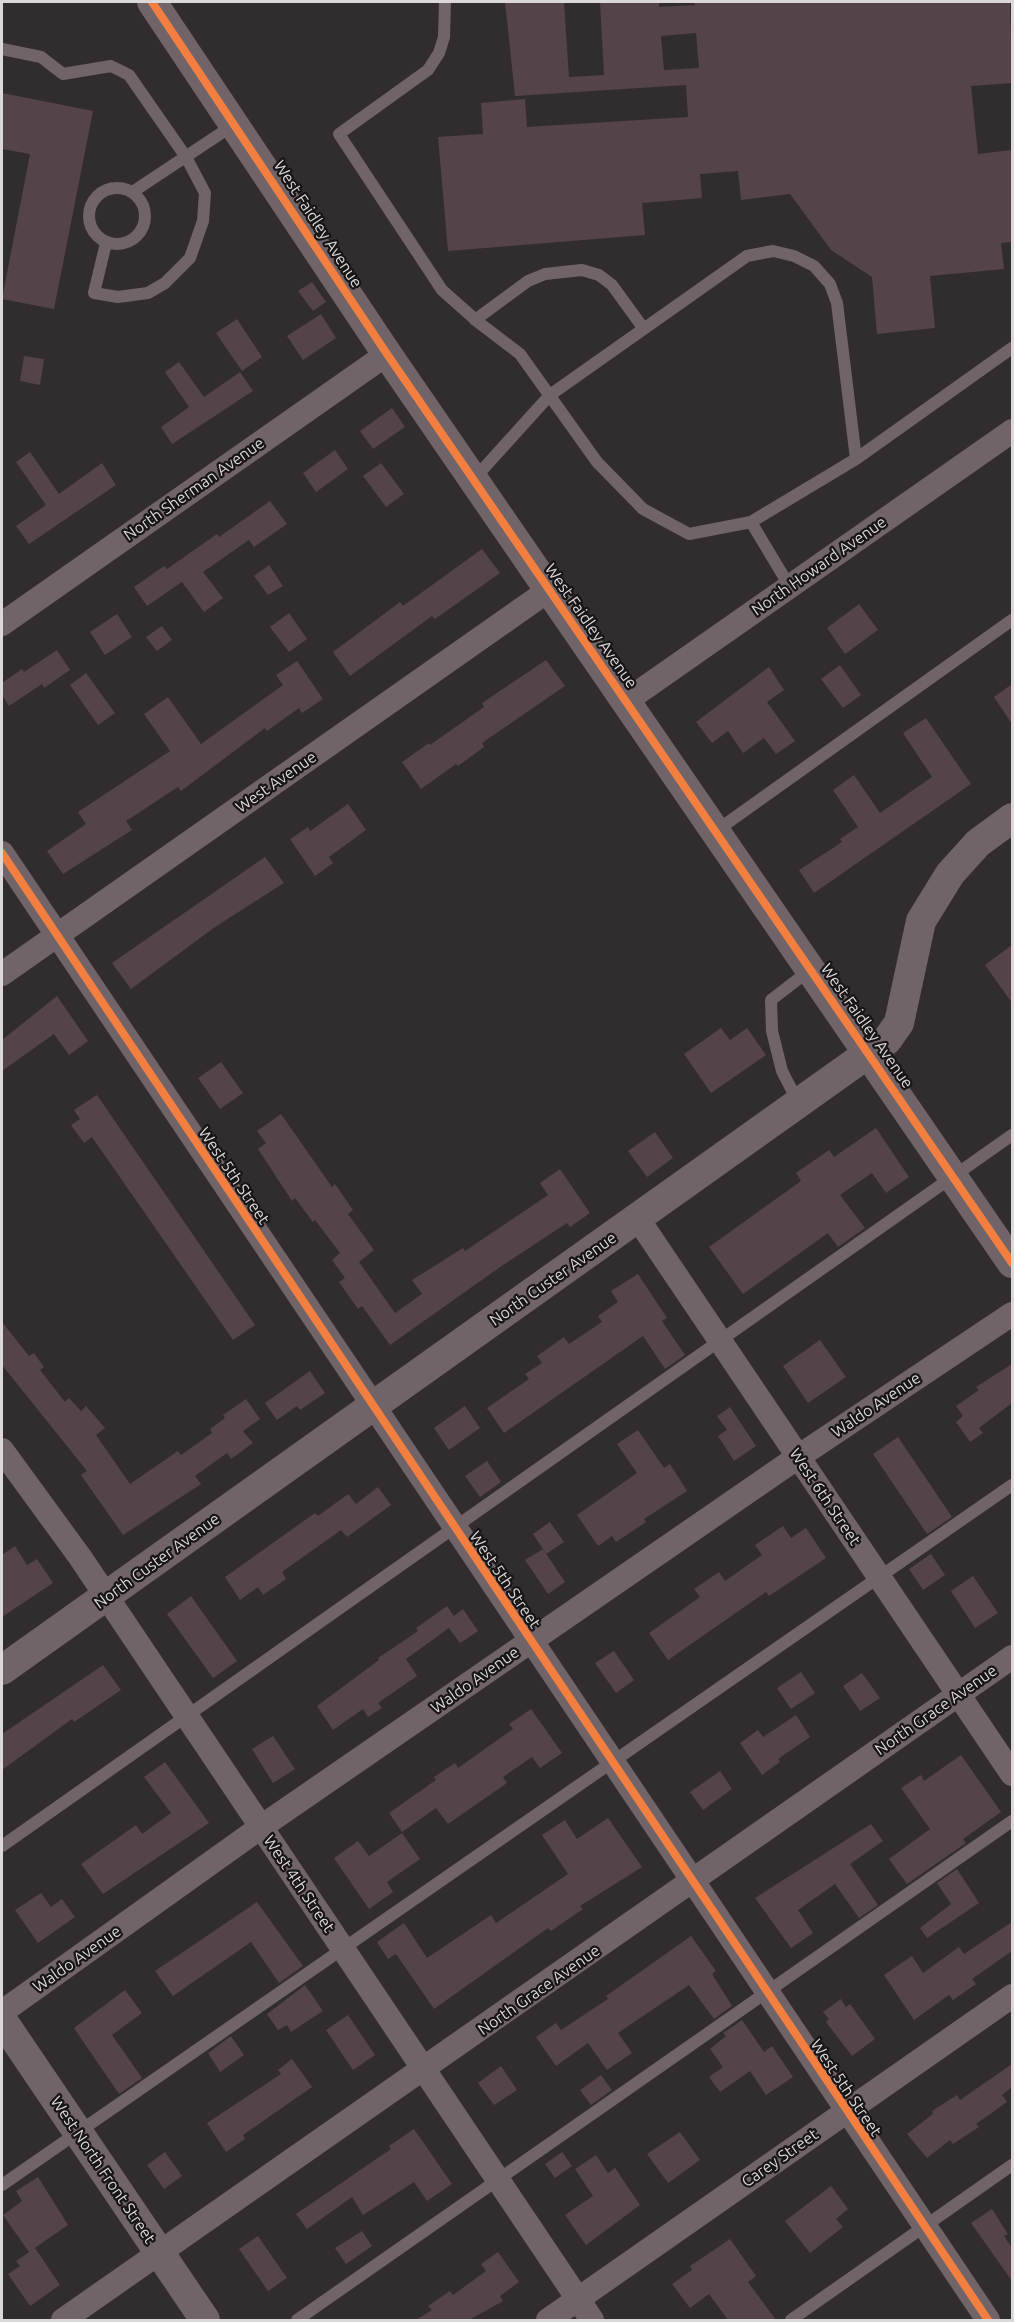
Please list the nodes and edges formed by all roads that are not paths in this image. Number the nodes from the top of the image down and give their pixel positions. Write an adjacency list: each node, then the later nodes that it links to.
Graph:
1 (152, 2): 4 (street, West Faidley Avenue)
2 (445, 2): 8 (lane)
3 (2, 49): 5 (lane)
4 (236, 123): 5 (lane); 11 (street, West Faidley Avenue)
5 (186, 157): 6 (lane); 7 (lane)
6 (134, 191): 7 (lane); 7 (lane)
7 (106, 243)
8 (475, 320): 9 (lane); 12 (lane)
9 (644, 329): 12 (lane); 14 (lane)
10 (1012, 348): 14 (lane)
11 (387, 354): 15 (street, West Faidley Avenue); 20 (street, North Sherman Avenue)
12 (550, 395): 15 (lane); 16 (lane)
13 (1012, 431): 17 (street, North Howard Avenue)
14 (856, 459): 16 (lane)
15 (474, 480): 18 (street, West Faidley Avenue)
16 (750, 522): 17 (lane)
17 (790, 587): 21 (street, North Howard Avenue)
18 (549, 590): 21 (street, West Faidley Avenue); 25 (street, West Avenue)
19 (1012, 620): 23 (lane)
20 (2, 624)
21 (626, 701): 23 (street, West Faidley Avenue)
22 (1012, 818): 28 (street, North Custer Avenue)
23 (716, 831): 26 (street, West Faidley Avenue)
24 (2, 854): 25 (street, West 5th Street)
25 (57, 936): 27 (street, West Avenue); 36 (street, West 5th Street)
26 (811, 969): 28 (street, West Faidley Avenue); 29 (lane)
27 (2, 974)
28 (870, 1055): 29 (street, North Custer Avenue); 31 (street, West Faidley Avenue)
29 (799, 1105): 32 (street, North Custer Avenue)
30 (1012, 1135): 31 (lane)
31 (954, 1177): 33 (street, West Faidley Avenue); 35 (lane)
32 (638, 1219): 35 (street, West 6th Street); 36 (street, North Custer Avenue)
33 (1012, 1263)
34 (1012, 1314): 38 (street, Waldo Avenue)
35 (720, 1341): 38 (street, West 6th Street); 40 (lane)
36 (373, 1406): 40 (street, West 5th Street); 42 (street, North Custer Avenue)
37 (2, 1450): 42 (street, West 4th Street)
38 (798, 1457): 41 (street, West 6th Street); 43 (street, Waldo Avenue)
39 (1012, 1485): 41 (lane)
40 (454, 1528): 43 (street, West 5th Street); 47 (lane)
41 (880, 1577): 46 (street, West 6th Street); 48 (lane)
42 (106, 1598): 45 (street, North Custer Avenue); 47 (street, West 4th Street)
43 (530, 1642): 48 (street, West 5th Street); 51 (street, Waldo Avenue)
44 (1012, 1657): 46 (street, North Grace Avenue)
45 (2, 1670)
46 (959, 1694): 49 (street, West 6th Street); 53 (street, North Grace Avenue)
47 (187, 1716): 51 (street, West 4th Street); 52 (lane)
48 (611, 1762): 53 (street, West 5th Street); 54 (lane)
49 (1012, 1774)
50 (1012, 1821): 55 (lane)
51 (261, 1827): 54 (street, West 4th Street); 57 (street, Waldo Avenue)
52 (2, 1846)
53 (691, 1882): 55 (street, West 5th Street); 59 (street, North Grace Avenue)
54 (342, 1949): 59 (street, West 4th Street); 61 (lane)
55 (766, 1993): 60 (street, West 5th Street); 63 (lane)
56 (1012, 1996): 60 (street, Carey Street)
57 (2, 2012)
58 (2, 2020): 61 (street, West North Front Street)
59 (424, 2071): 63 (street, West 4th Street); 66 (street, North Grace Avenue)
60 (846, 2112): 65 (street, West 5th Street); 67 (street, Carey Street)
61 (77, 2132): 64 (lane); 66 (street, West North Front Street)
62 (1012, 2165): 65 (lane)
63 (497, 2181): 67 (street, West 4th Street); 70 (lane)
64 (2, 2185)
65 (924, 2227): 73 (lane); 74 (street, West 5th Street)
66 (160, 2254): 68 (street, North Grace Avenue); 69 (street, West North Front Street)
67 (578, 2300): 71 (street, Carey Street); 72 (street, West 4th Street)
68 (63, 2320)
69 (205, 2320)
70 (297, 2320)
71 (548, 2320)
72 (592, 2320)
73 (791, 2320)
74 (988, 2320)

